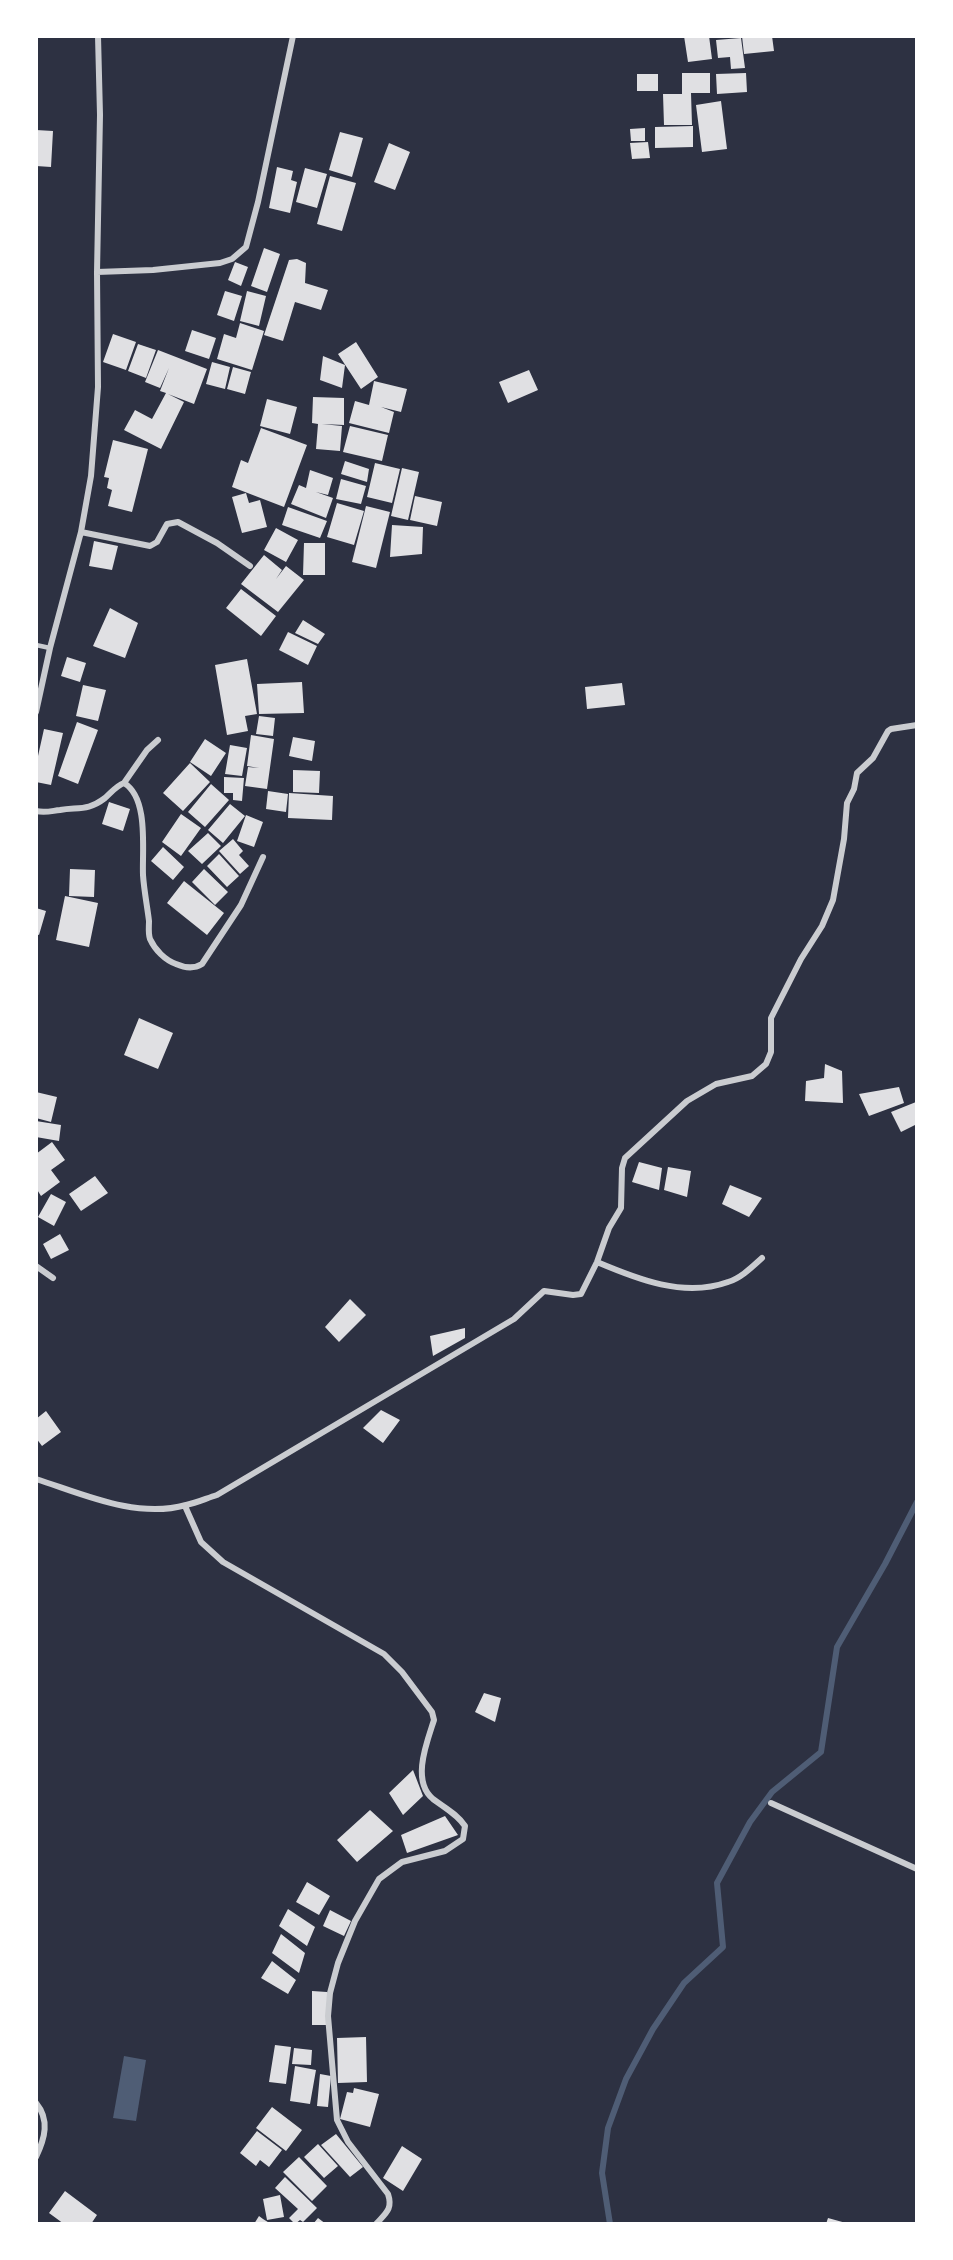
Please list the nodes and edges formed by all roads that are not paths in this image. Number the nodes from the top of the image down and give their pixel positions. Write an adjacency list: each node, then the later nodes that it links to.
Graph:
1 (98, 36): 3 (street)
2 (293, 36): 3 (street)
3 (97, 272): 4 (street)
4 (81, 532): 5 (street); 7 (street)
5 (250, 566)
6 (36, 645): 7 (lane)
7 (50, 648): 8 (street)
8 (36, 712)
9 (917, 725): 15 (street)
10 (158, 740): 11 (street)
11 (124, 783): 12 (street); 13 (street)
12 (36, 811)
13 (263, 856)
14 (762, 1258): 15 (street)
15 (597, 1262): 19 (street)
16 (36, 1266): 17 (street)
17 (53, 1278)
18 (36, 1479): 19 (street)
19 (185, 1506): 24 (street)
20 (771, 1803): 21 (street)
21 (917, 1869)
22 (36, 2103): 23 (street)
23 (36, 2157)
24 (376, 2224)

